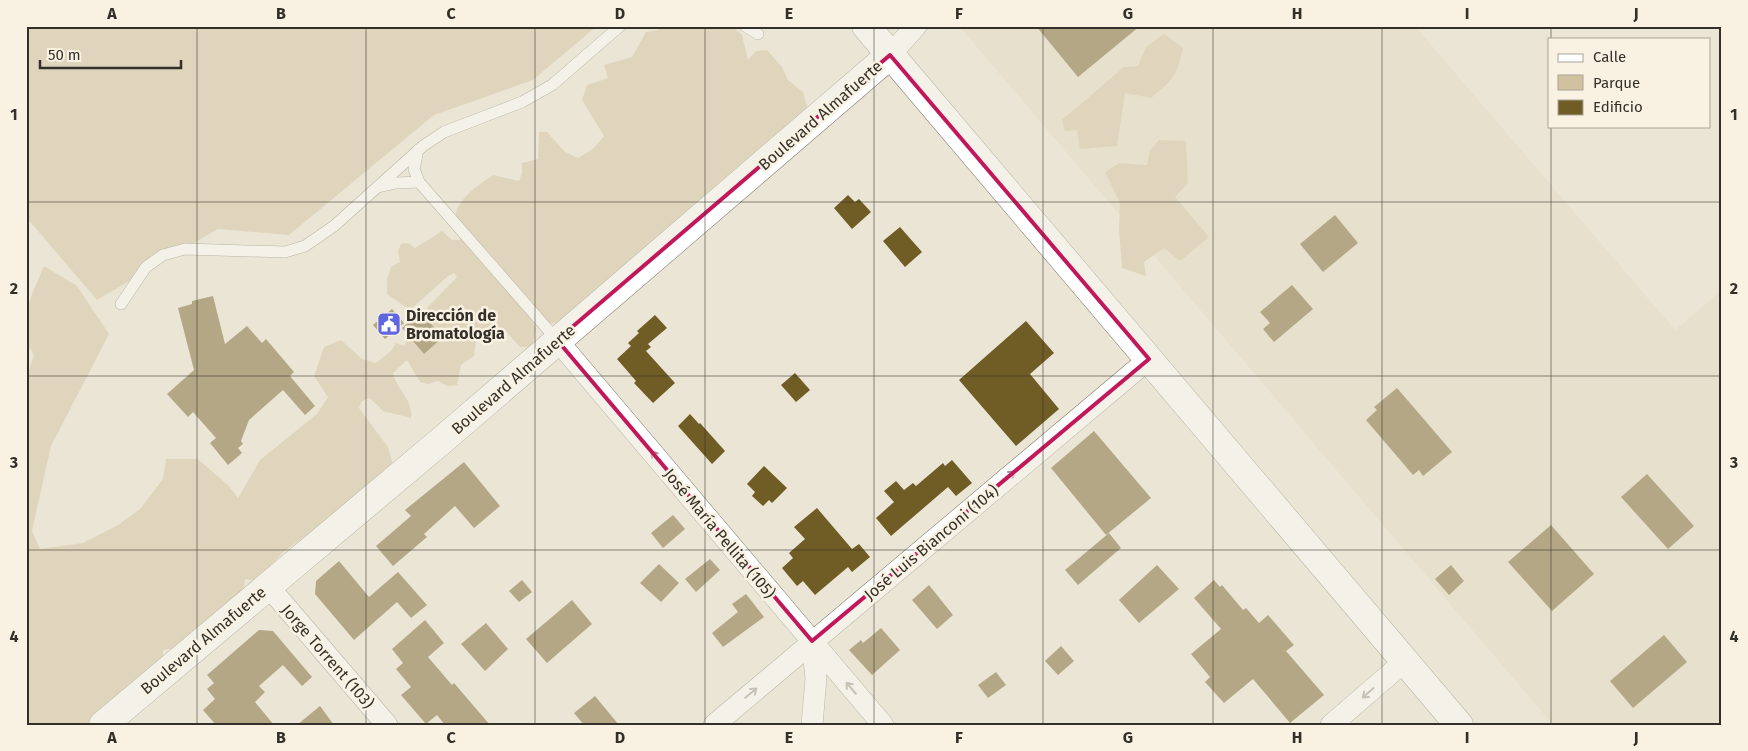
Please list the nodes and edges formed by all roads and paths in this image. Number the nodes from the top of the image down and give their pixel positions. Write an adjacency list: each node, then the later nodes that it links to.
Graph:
1 (620, 26): 7 (lane)
2 (745, 26): 5 (lane)
3 (866, 26): 6 (main road)
4 (916, 26): 6 (street, Boulevard Almafuerte)
5 (758, 34)
6 (890, 55): 11 (main road, Boulevard Almafuerte); 12 (main road)
7 (418, 150): 8 (lane); 9 (lane)
8 (419, 182): 9 (lane); 11 (lane)
9 (377, 188): 10 (lane)
10 (121, 304)
11 (558, 340): 13 (main road, Boulevard Almafuerte); 14 (street, José María Pellita (105), one-way to 11)
12 (1148, 359): 14 (street, José Luis Bianconi (104), one-way to 12); 15 (main road)
13 (268, 586): 16 (main road, Boulevard Almafuerte); 17 (street, Jorge Torrent (103))
14 (812, 642): 18 (street, José Luis Bianconi (104), one-way to 14); 19 (street); 20 (street, José María Pellita (105), one-way to 14)
15 (1405, 661): 21 (street, one-way to 21); 22 (main road)
16 (103, 725)
17 (387, 725)
18 (714, 725)
19 (812, 725)
20 (883, 725)
21 (1331, 725)
22 (1459, 725)

